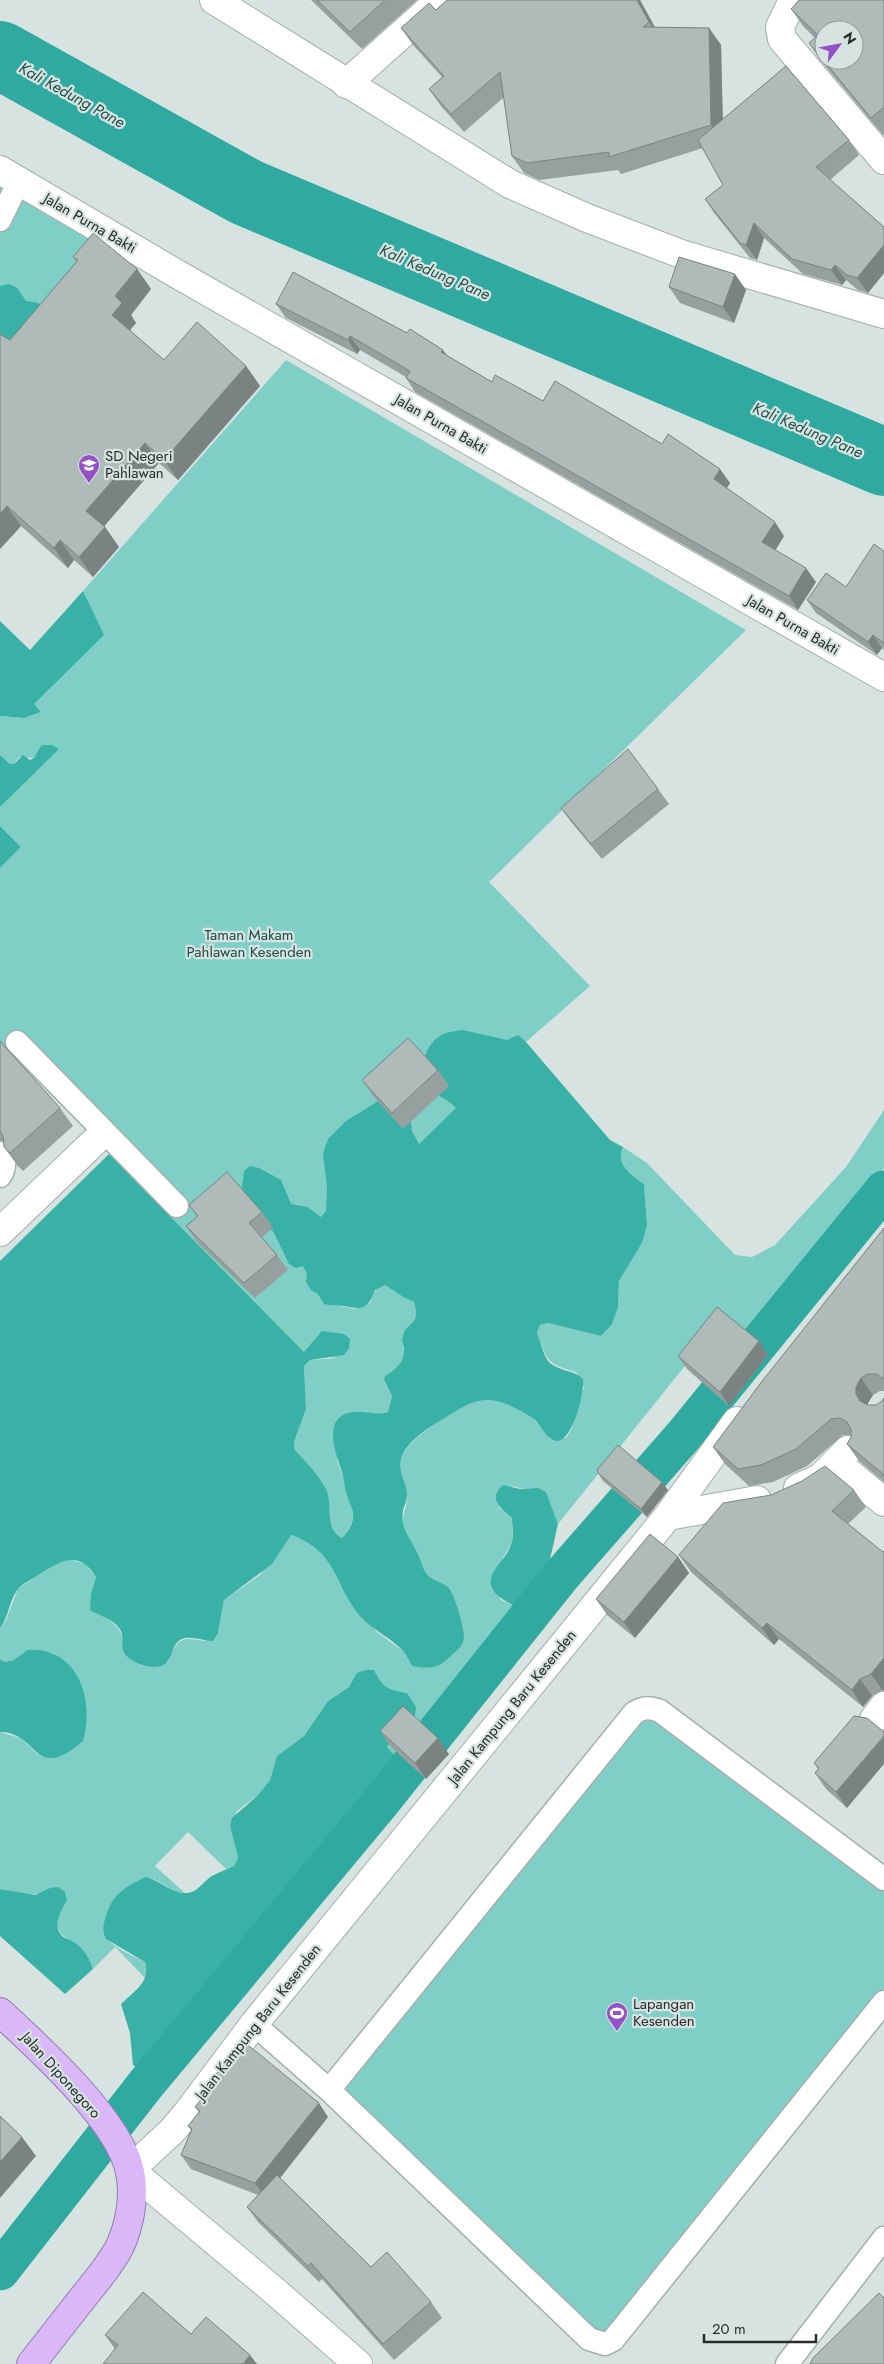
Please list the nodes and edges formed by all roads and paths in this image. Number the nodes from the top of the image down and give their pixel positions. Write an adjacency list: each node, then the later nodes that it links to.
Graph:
1 (214, 0): 4 (street)
2 (440, 0): 4 (street)
3 (793, 0): 5 (street)
4 (346, 84): 8 (street)
5 (884, 160)
6 (10, 175): 7 (lane); 9 (street, Jalan Purna Bakti)
7 (0, 220)
8 (884, 314)
9 (884, 677)
10 (17, 1042): 11 (lane)
11 (99, 1137): 14 (lane); 15 (street)
12 (0, 1153): 13 (lane)
13 (0, 1176)
14 (177, 1206)
15 (0, 1231)
16 (751, 1402): 18 (street, Jalan Kampung Baru Kesenden)
17 (884, 1502): 18 (street)
18 (668, 1516): 22 (street, Jalan Kampung Baru Kesenden)
19 (884, 1879): 23 (lane)
20 (884, 2002): 23 (lane)
21 (0, 2012): 24 (highway, Jalan Diponegoro)
22 (254, 2024): 23 (lane); 24 (street, Jalan Kampung Baru Kesenden)
23 (329, 2090)
24 (130, 2170): 26 (highway); 27 (street)
25 (884, 2238): 28 (lane)
26 (31, 2364)
27 (358, 2364)
28 (787, 2364)

